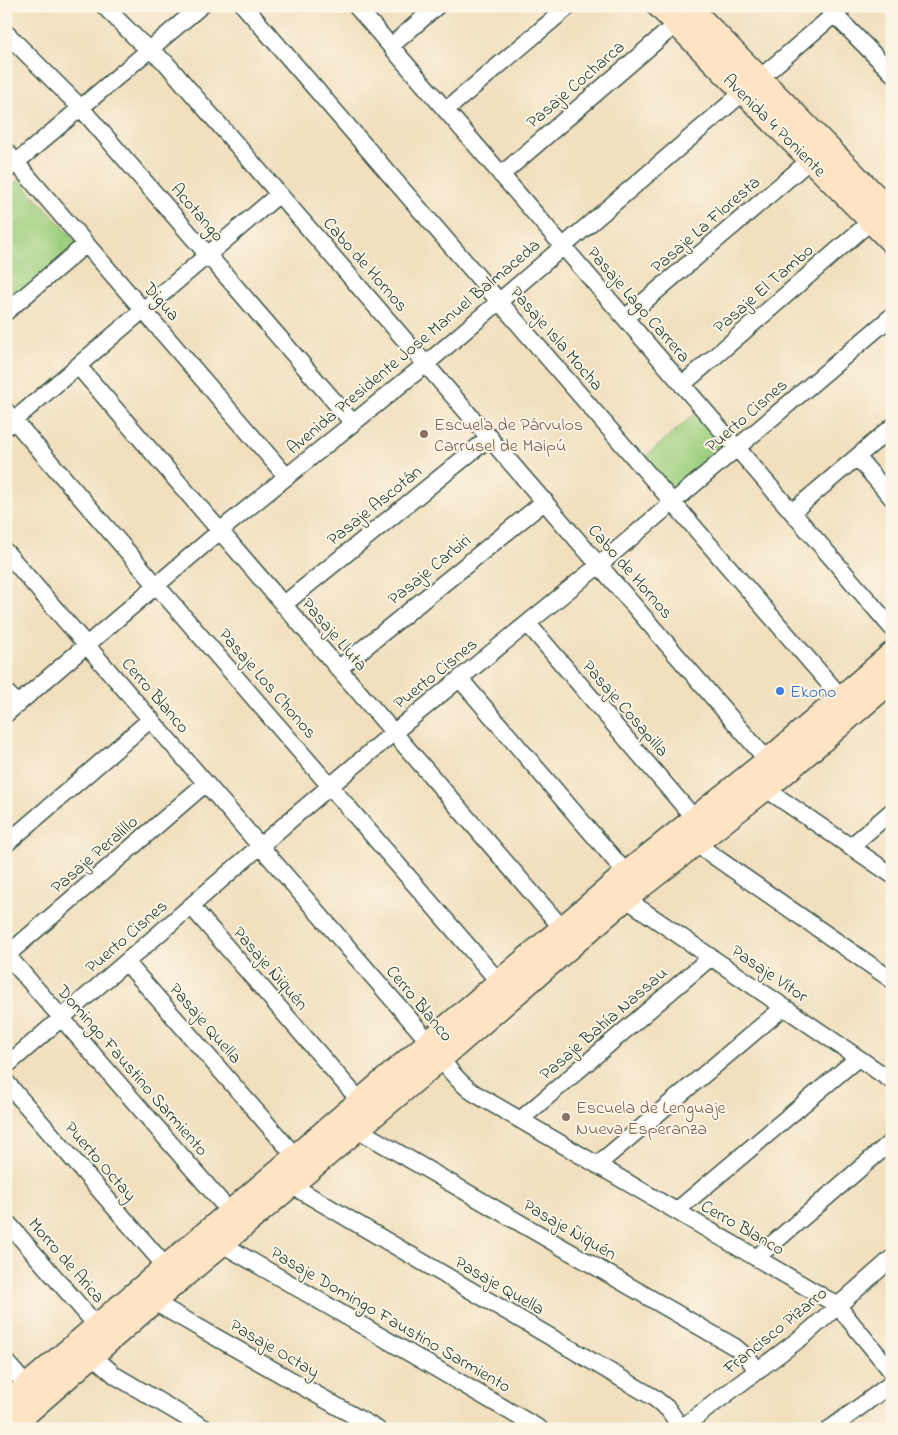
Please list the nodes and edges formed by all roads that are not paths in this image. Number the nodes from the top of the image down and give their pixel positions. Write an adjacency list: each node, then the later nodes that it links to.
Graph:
1 (104, 6): 13 (street, Cabo de Hornos)
2 (201, 6): 13 (street)
3 (244, 6): 29 (street, Pasaje Isla Mocha)
4 (356, 6): 12 (street, Pasaje Lago Carrera)
5 (437, 6): 12 (street)
6 (569, 6): 18 (street)
7 (658, 6): 10 (street, Avenida 4 Poniente)
8 (689, 6): 15 (street, Avenida 4 Poniente)
9 (835, 9): 14 (street); 15 (street, Avenida Presidente Jose Manuel Balmaceda)
10 (676, 24): 16 (street, Avenida 4 Poniente); 21 (street, Pasaje Cocharca)
11 (6, 33): 17 (street, Acotango)
12 (391, 46): 18 (street, Pasaje Lago Carrera)
13 (150, 50): 17 (street); 22 (street, Cabo de Hornos)
14 (892, 73)
15 (760, 78): 16 (street, Avenida Presidente Jose Manuel Balmaceda); 23 (street, Avenida 4 Poniente)
16 (743, 93): 19 (street, Avenida 4 Poniente); 27 (street, Avenida Presidente Jose Manuel Balmaceda)
17 (81, 108): 20 (street); 28 (street, Acotango)
18 (446, 110): 21 (street, Pasaje Lago Carrera)
19 (810, 160): 24 (street, Avenida 4 Poniente); 33 (street, Pasaje La Floresta)
20 (10, 162): 26 (street, Digua)
21 (502, 175): 27 (street, Pasaje Lago Carrera)
22 (279, 194): 28 (street); 34 (street, Cabo de Hornos)
23 (892, 212)
24 (870, 222): 25 (street, Avenida 4 Poniente); 36 (street, Pasaje El Tambo)
25 (892, 243)
26 (86, 244): 30 (street, Digua); 31 (street)
27 (563, 247): 29 (street, Avenida Presidente Jose Manuel Balmaceda); 33 (street, Pasaje Lago Carrera)
28 (208, 254): 30 (street); 38 (street, Acotango)
29 (499, 302): 34 (street, Avenida Presidente Jose Manuel Balmaceda); 46 (street, Pasaje Isla Mocha)
30 (143, 310): 35 (street); 43 (street, Digua)
31 (6, 312)
32 (892, 316): 41 (street, Puerto Cisnes)
33 (625, 318): 36 (street, Pasaje Lago Carrera)
34 (426, 364): 38 (street, Avenida Presidente Jose Manuel Balmaceda); 40 (street, Cabo de Hornos)
35 (78, 366): 37 (street); 48 (street, Pasaje Lluta)
36 (682, 385): 41 (street, Pasaje Lago Carrera)
37 (9, 419): 51 (street, Pasaje Los Chonos)
38 (353, 423): 43 (street, Avenida Presidente Jose Manuel Balmaceda)
39 (892, 427): 42 (street)
40 (490, 437): 45 (street, Cabo de Hornos); 52 (street, Pasaje Ascotán)
41 (737, 448): 46 (street, Puerto Cisnes); 47 (street, Pasaje Lago Carrera)
42 (856, 457): 44 (street); 47 (street)
43 (287, 477): 48 (street, Avenida Presidente Jose Manuel Balmaceda)
44 (892, 498)
45 (545, 501): 50 (street, Cabo de Hornos); 57 (street, Pasaje Carbiri)
46 (673, 503): 50 (street, Puerto Cisnes); 61 (street, Pasaje Isla Mocha)
47 (792, 512): 54 (street, Pasaje Lago Carrera)
48 (221, 530): 51 (street, Avenida Presidente Jose Manuel Balmaceda); 52 (street, Pasaje Lluta)
49 (6, 552): 55 (street, Cerro Blanco)
50 (600, 565): 53 (street, Puerto Cisnes); 65 (street, Cabo de Hornos)
51 (156, 585): 55 (street, Avenida Presidente Jose Manuel Balmaceda); 67 (street, Pasaje Los Chonos)
52 (283, 605): 57 (street, Pasaje Lluta)
53 (528, 624): 58 (street, Puerto Cisnes); 70 (street, Pasaje Cosapilla)
54 (892, 628)
55 (86, 645): 62 (street, Avenida Presidente Jose Manuel Balmaceda); 63 (street, Cerro Blanco)
56 (892, 653): 61 (street)
57 (338, 668): 64 (street, Pasaje Lluta)
58 (460, 678): 64 (street, Puerto Cisnes); 75 (street)
59 (892, 681): 68 (street)
60 (6, 692): 62 (street)
61 (840, 696): 65 (street)
62 (12, 710)
63 (151, 719): 66 (street, Cerro Blanco); 71 (street)
64 (393, 733): 67 (street, Puerto Cisnes); 79 (street, Pasaje Lluta)
65 (767, 760): 70 (street)
66 (206, 783): 73 (street, Cerro Blanco); 80 (street, Pasaje Peralillo)
67 (330, 786): 73 (street, Puerto Cisnes); 84 (street, Pasaje Los Chonos)
68 (766, 789): 72 (street); 74 (street)
69 (892, 810): 74 (street)
70 (694, 818): 75 (street)
71 (6, 844)
72 (695, 844): 77 (street); 83 (street)
73 (260, 846): 78 (street, Puerto Cisnes); 87 (street, Cerro Blanco)
74 (850, 847): 76 (street)
75 (626, 872): 79 (street)
76 (892, 875)
77 (626, 898): 81 (street, Pasaje Vítor); 87 (street)
78 (191, 906): 82 (street, Puerto Cisnes); 92 (street, Pasaje Ñiquén)
79 (562, 928): 84 (street)
80 (7, 954): 86 (street, Domingo Faustino Sarmiento)
81 (711, 957): 85 (street, Pasaje Vítor); 93 (street, Pasaje Bahía Nassau)
82 (126, 962): 86 (street, Puerto Cisnes); 96 (street, Pasaje Quella)
83 (892, 980)
84 (499, 982): 87 (street)
85 (784, 1007): 88 (street, Pasaje Vítor); 97 (street)
86 (62, 1018): 89 (street, Puerto Cisnes); 100 (street, Domingo Faustino Sarmiento)
87 (435, 1051): 92 (street); 93 (street, Cerro Blanco); 94 (street)
88 (858, 1058): 90 (street, Pasaje Vítor); 99 (street)
89 (6, 1066)
90 (892, 1080)
91 (6, 1082): 105 (street, Puerto Octay)
92 (360, 1101): 96 (street)
93 (520, 1120): 97 (street, Cerro Blanco)
94 (357, 1129): 98 (street); 111 (street, Pasaje Ñiquén)
95 (892, 1141): 103 (street)
96 (295, 1156): 100 (street)
97 (597, 1165): 99 (street, Cerro Blanco)
98 (291, 1186): 102 (street); 116 (street, Pasaje Quella)
99 (676, 1211): 103 (street, Cerro Blanco)
100 (230, 1212): 105 (street)
101 (6, 1221): 108 (street, Morro de Arica)
102 (222, 1244): 106 (street); 120 (street, Pasaje Domingo Faustino Sarmiento)
103 (756, 1258): 107 (street, Cerro Blanco)
104 (892, 1258): 107 (street, Francisco Pizarro)
105 (166, 1266): 108 (street)
106 (154, 1302): 109 (street); 119 (street, Pasaje Octay)
107 (837, 1305): 111 (street, Francisco Pizarro); 112 (street, Cerro Blanco)
108 (97, 1326): 114 (street)
109 (93, 1356): 117 (street); 118 (street)
110 (6, 1362): 114 (street)
111 (758, 1371): 116 (street, Francisco Pizarro)
112 (892, 1372)
113 (892, 1383): 121 (street)
114 (27, 1386): 115 (street)
115 (6, 1403)
116 (681, 1428)
117 (9, 1429)
118 (206, 1429)
119 (377, 1429)
120 (540, 1429)
121 (830, 1429)

